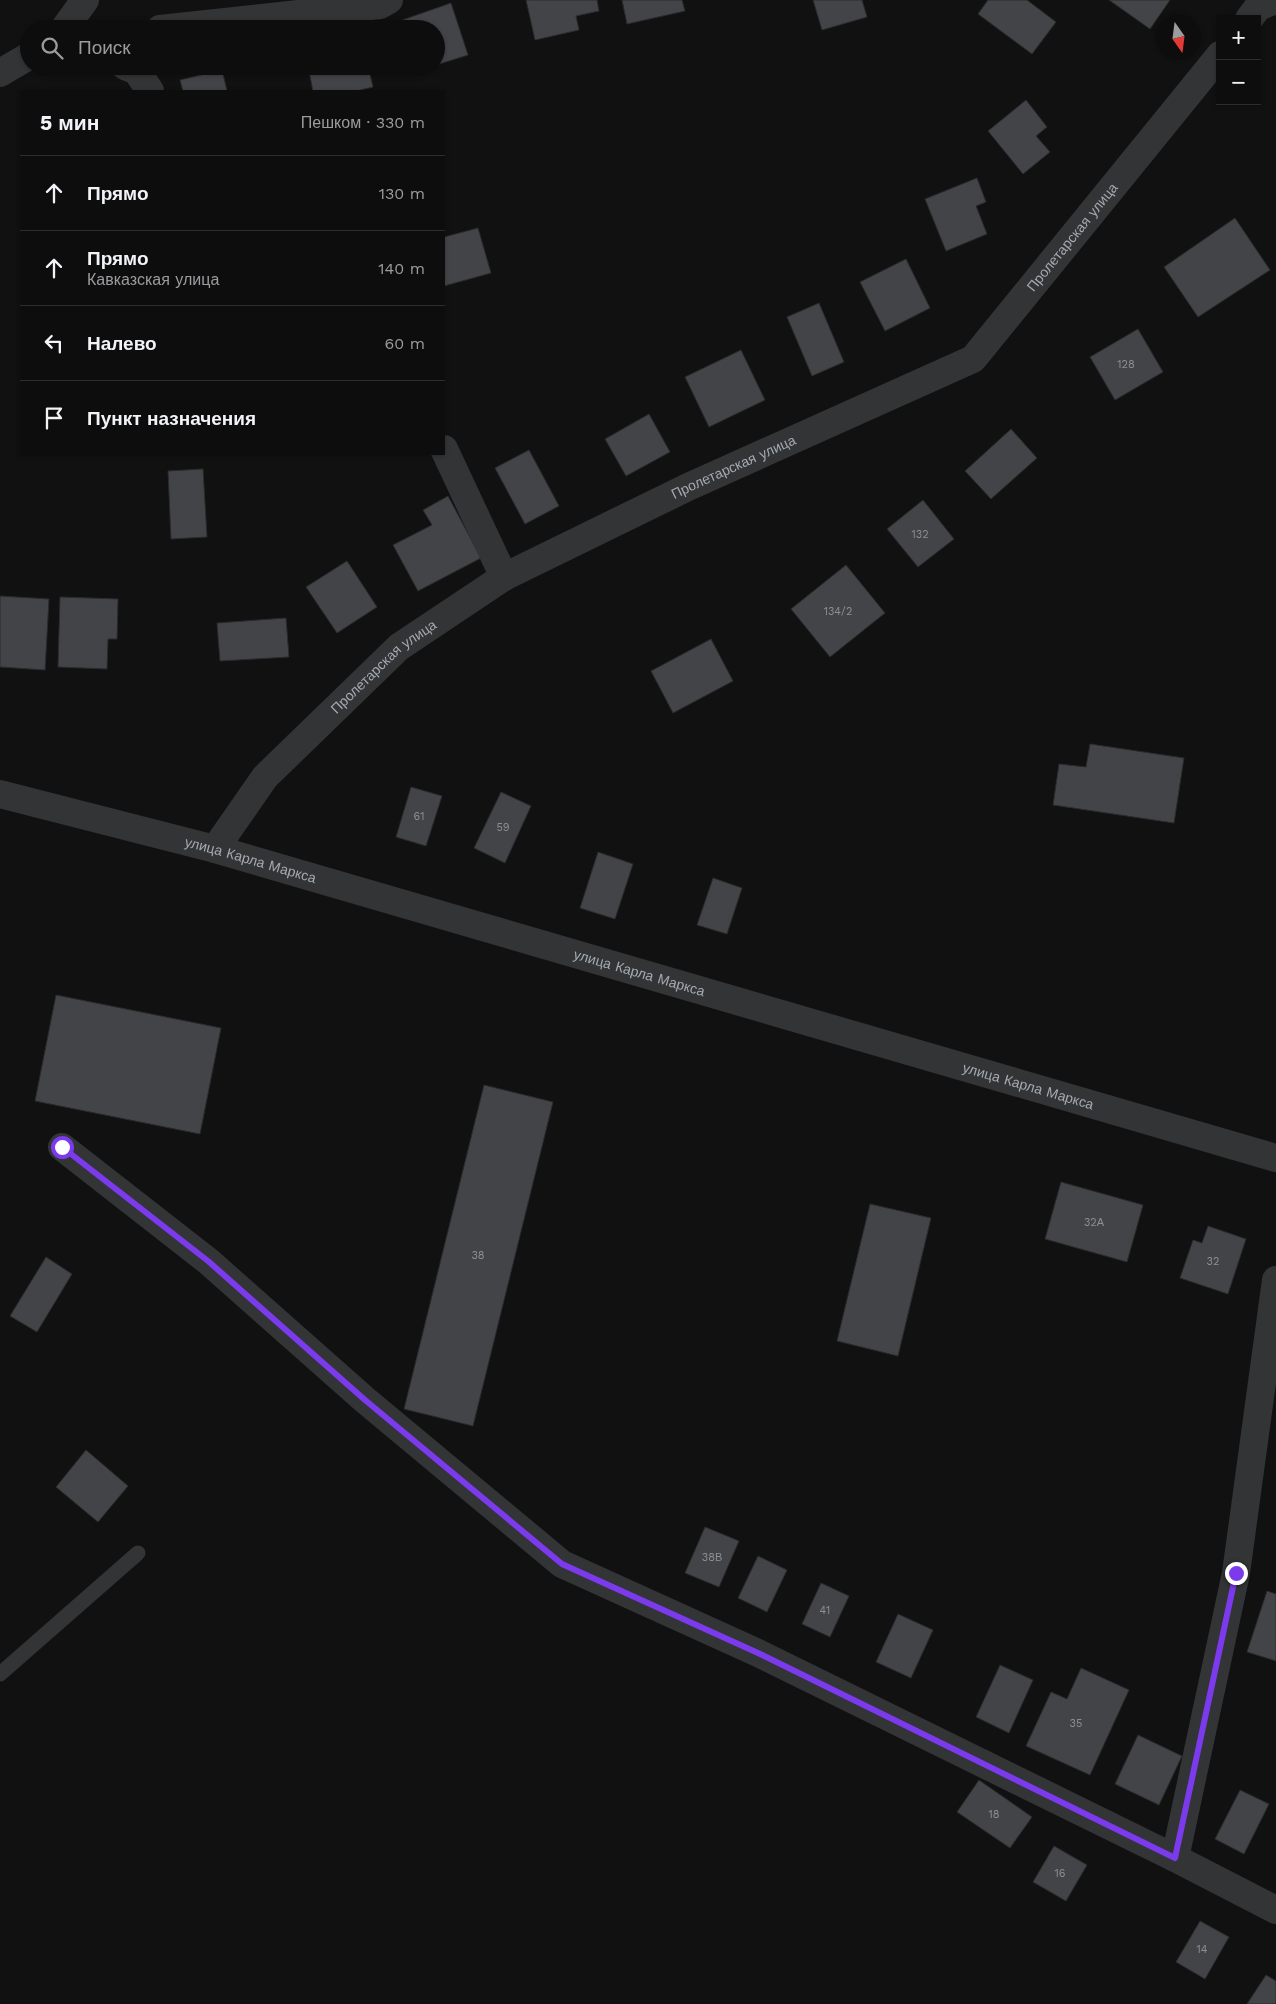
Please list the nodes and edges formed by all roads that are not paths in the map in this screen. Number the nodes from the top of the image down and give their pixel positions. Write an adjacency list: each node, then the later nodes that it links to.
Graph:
1 (86, 0): 3 (street)
2 (389, 0): 4 (street)
3 (71, 20)
4 (239, 20)
5 (1216, 60): 11 (street, Пролетарская улица)
6 (20, 61): 7 (street)
7 (0, 73)
8 (140, 75): 9 (street)
9 (149, 90)
10 (445, 451): 11 (street)
11 (504, 577): 13 (street, Пролетарская улица)
12 (0, 794): 13 (street, улица Карла Маркса)
13 (215, 850): 15 (street, улица Карла Маркса)
14 (62, 1147): 19 (street)
15 (1276, 1158)
16 (1276, 1280): 19 (street)
17 (138, 1553): 18 (lane)
18 (0, 1674)
19 (1175, 1858): 20 (street)
20 (1276, 1910)

